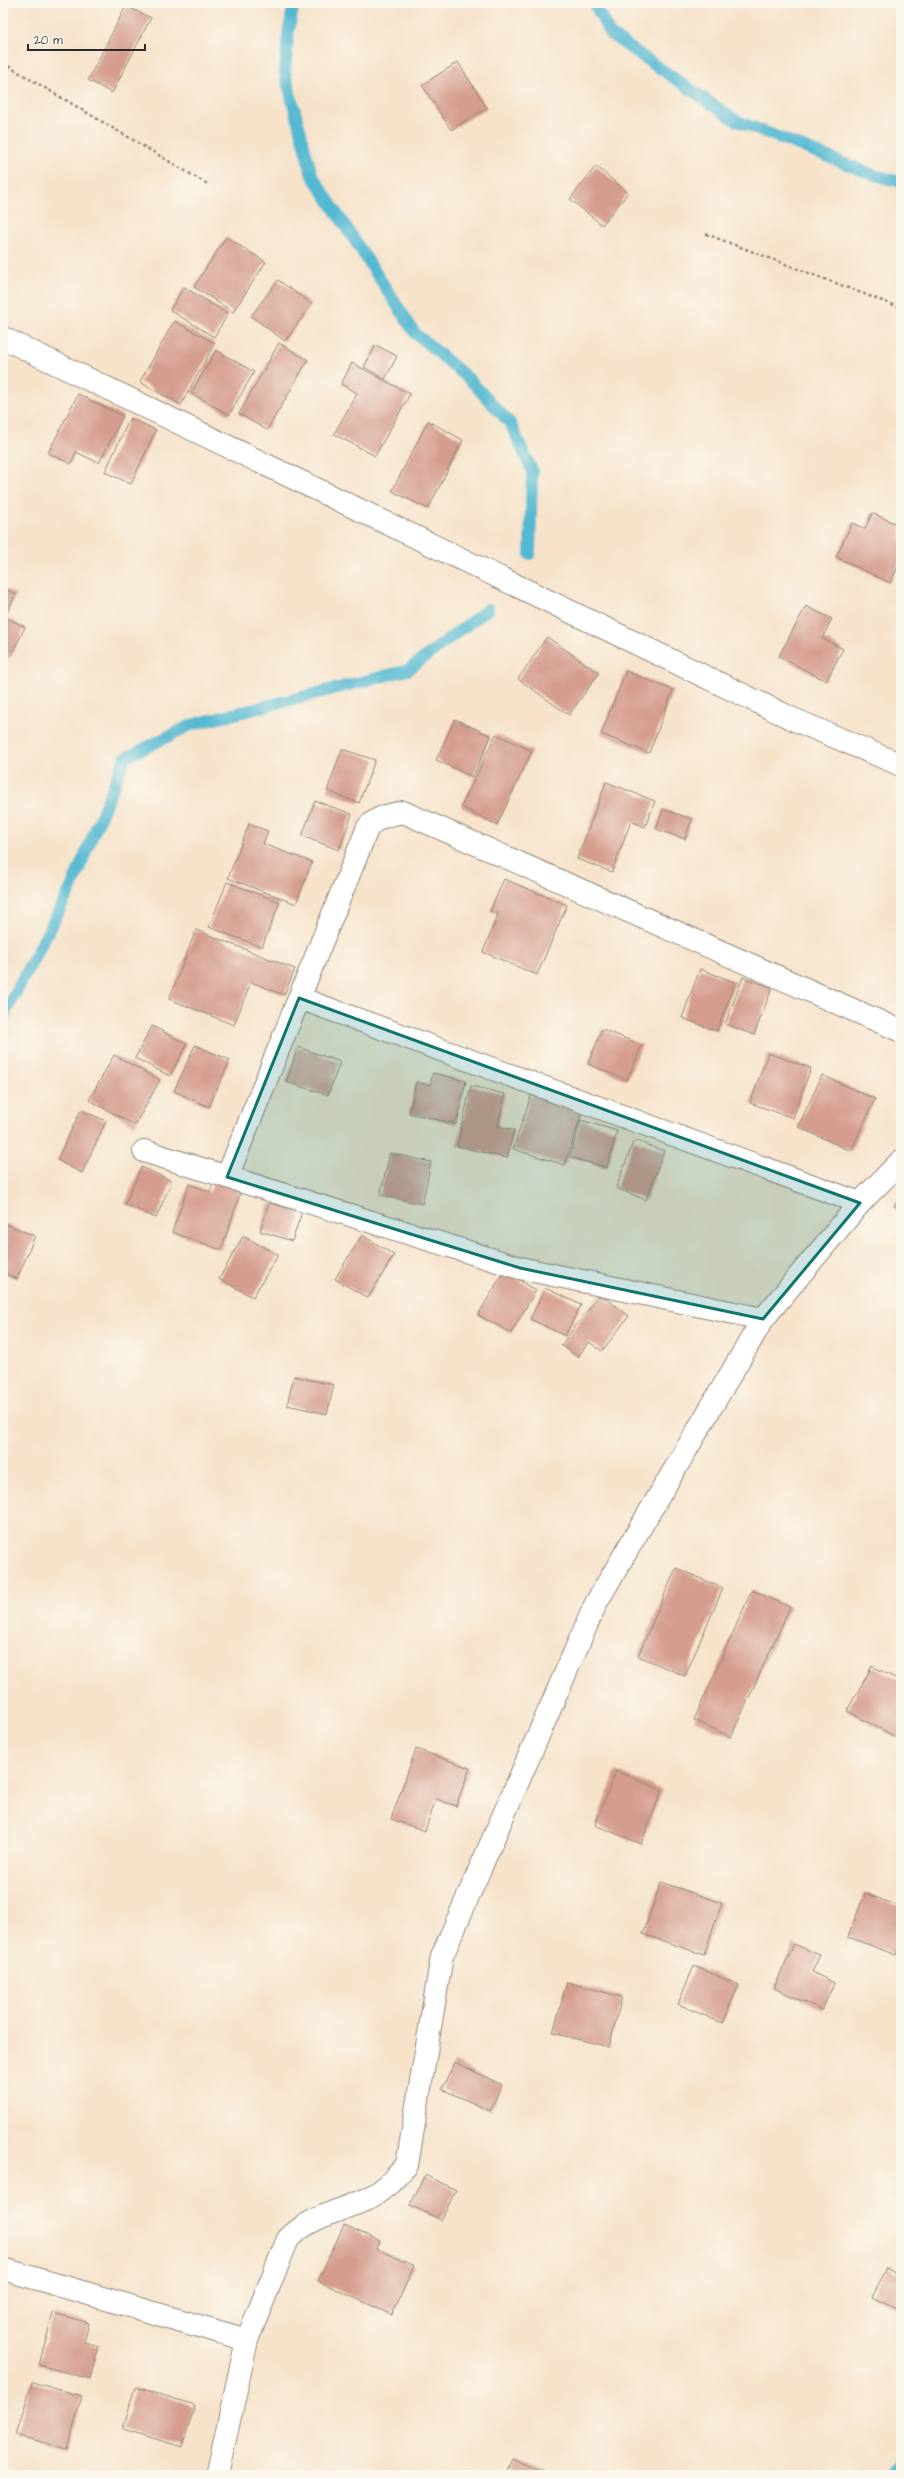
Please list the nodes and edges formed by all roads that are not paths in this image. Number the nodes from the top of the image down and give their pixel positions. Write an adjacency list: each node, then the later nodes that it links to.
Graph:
1 (3, 338): 2 (street)
2 (901, 766)
3 (299, 998): 4 (street); 7 (street); 8 (street)
4 (901, 1031)
5 (144, 1151): 7 (street)
6 (901, 1161): 8 (street)
7 (227, 1177): 9 (street)
8 (860, 1203): 9 (street)
9 (763, 1319): 11 (street)
10 (3, 2269): 11 (street)
11 (247, 2340): 12 (street)
12 (217, 2475)

